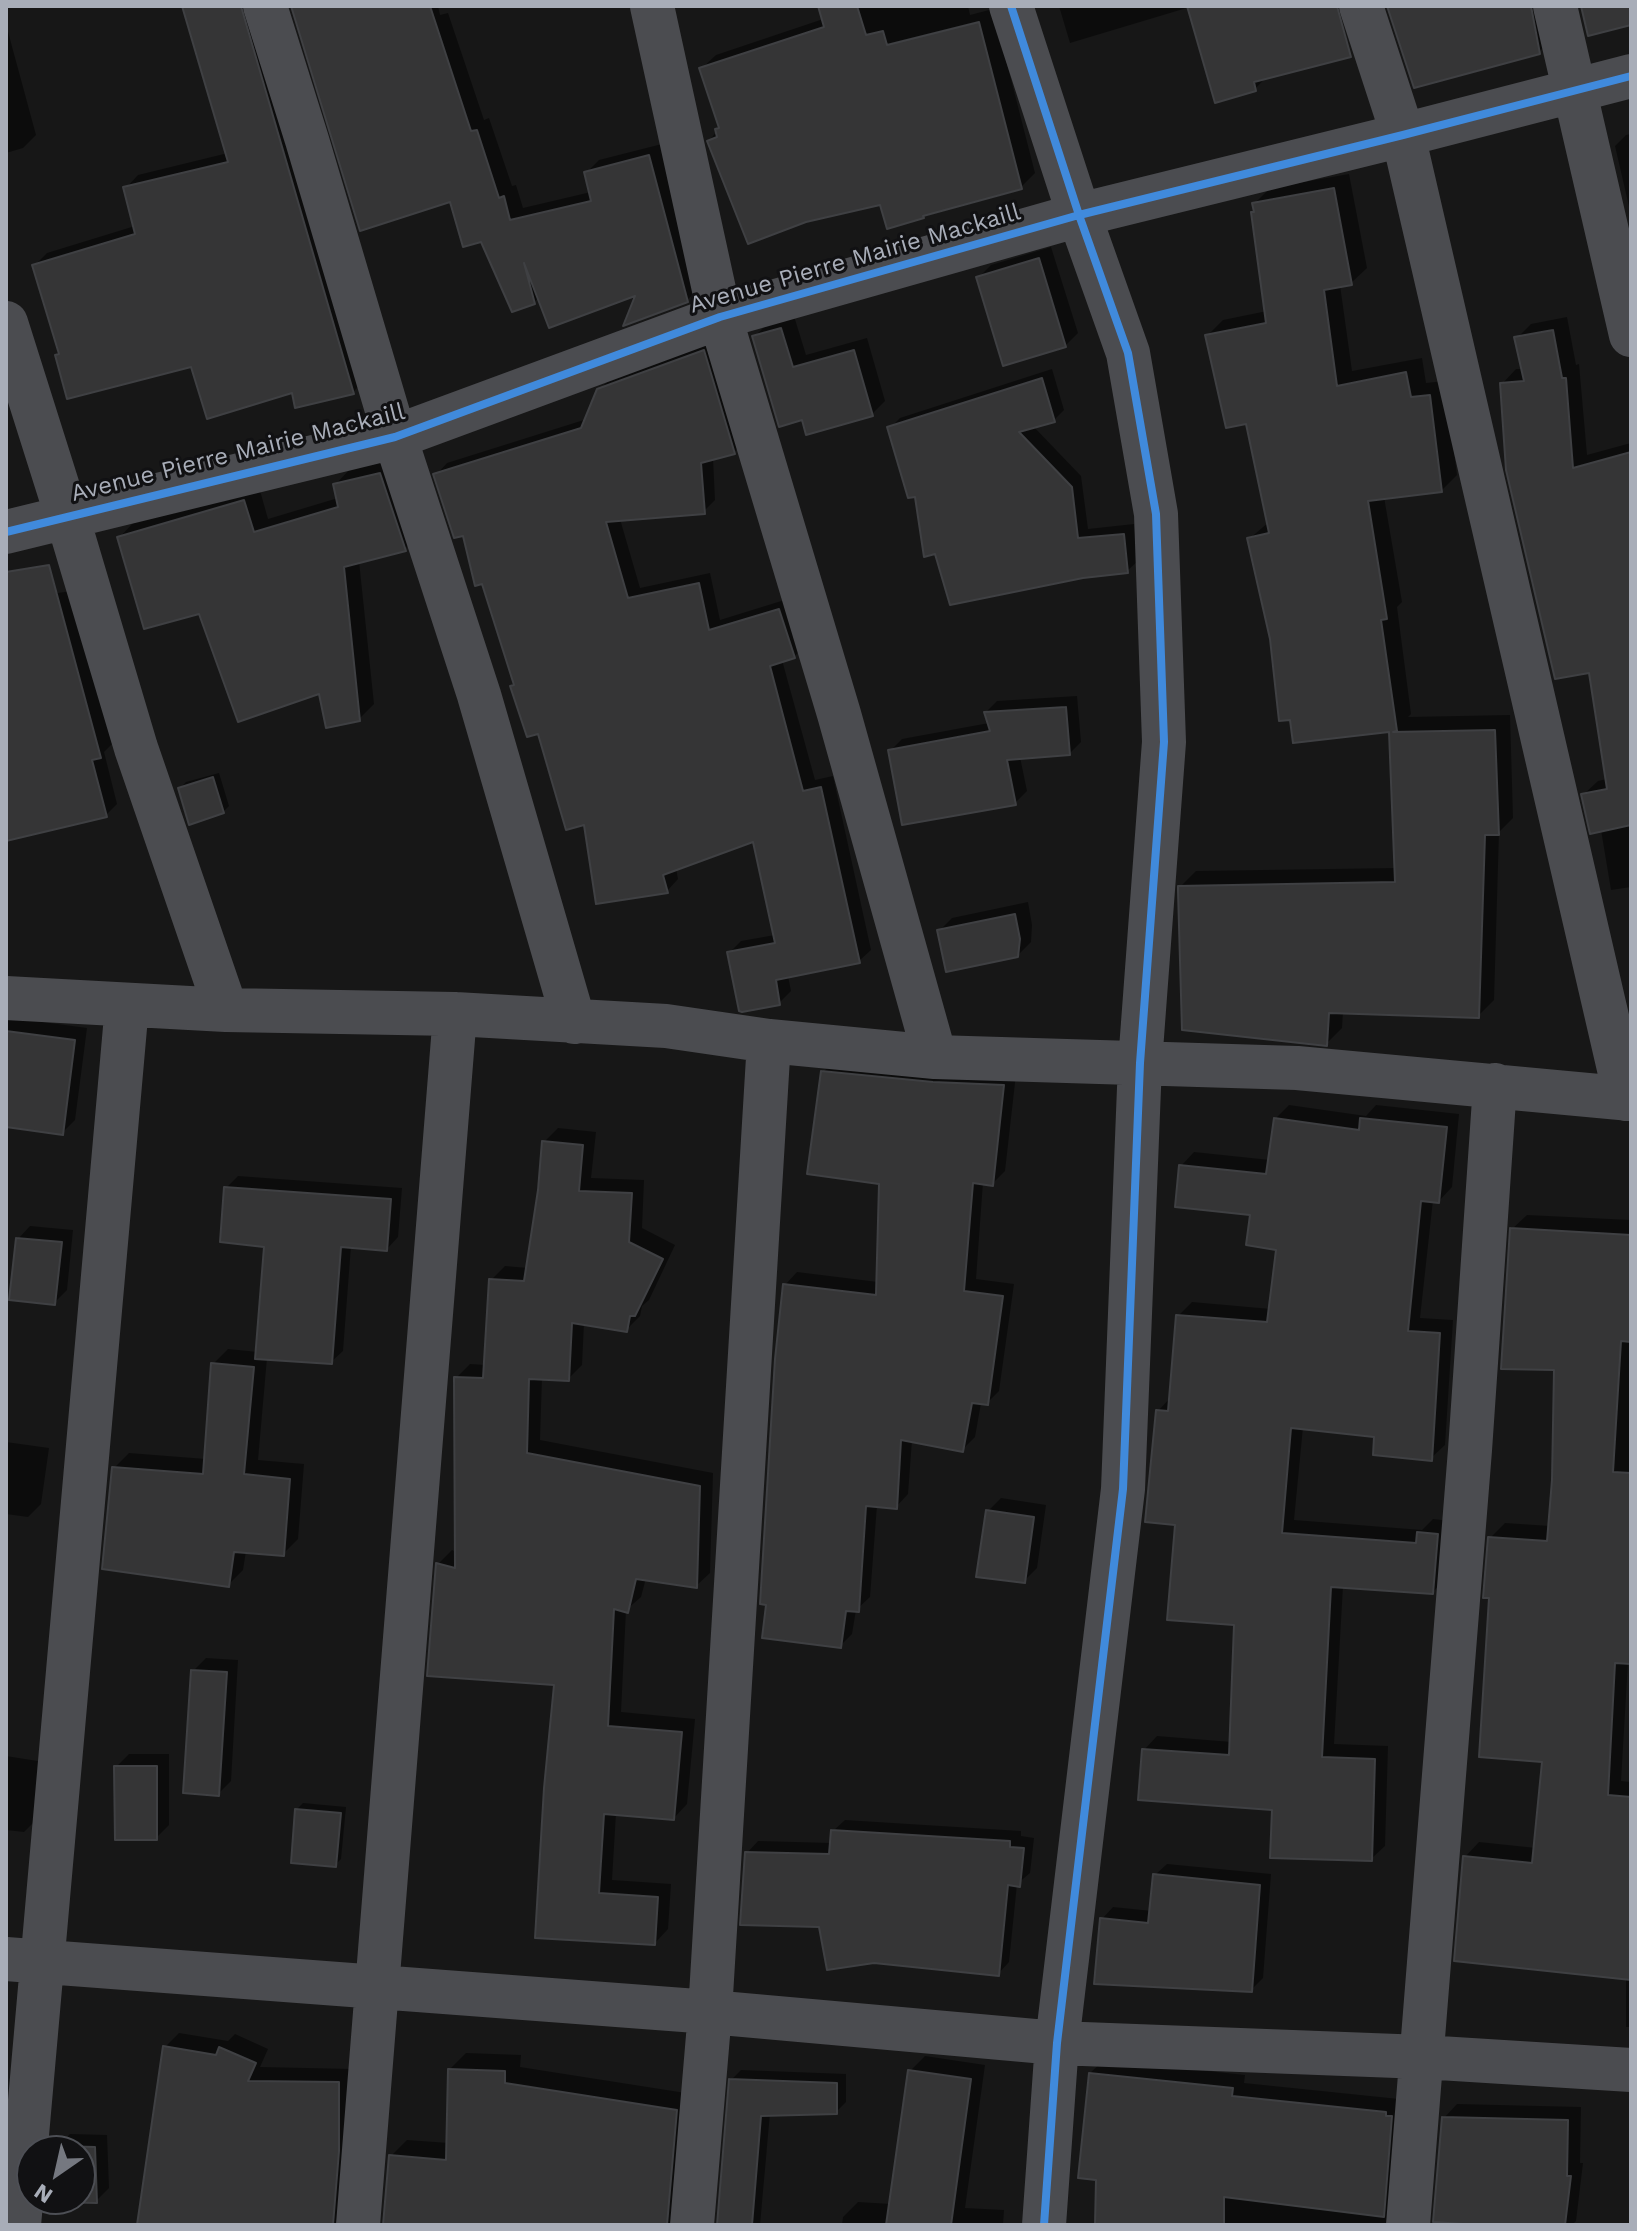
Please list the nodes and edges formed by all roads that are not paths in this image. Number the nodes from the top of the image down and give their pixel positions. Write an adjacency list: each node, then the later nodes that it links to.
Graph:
1 (265, 6): 13 (street)
2 (652, 6): 10 (street)
3 (1011, 6): 9 (street)
4 (1361, 6): 8 (street)
5 (1555, 6): 7 (street)
6 (1631, 76): 7 (street, Avenue Pierre Mairie Mackaill)
7 (1576, 90): 8 (street, Avenue Pierre Mairie Mackaill); 12 (street)
8 (1403, 135): 9 (street, Avenue Pierre Mairie Mackaill); 25 (street)
9 (1079, 215): 10 (street, Avenue Pierre Mairie Mackaill); 23 (street)
10 (720, 317): 13 (street, Avenue Pierre Mairie Mackaill); 22 (street)
11 (6, 323): 14 (street)
12 (1631, 335)
13 (395, 437): 14 (street, Avenue Pierre Mairie Mackaill); 20 (street)
14 (67, 516): 15 (street, Avenue Pierre Mairie Mackaill); 18 (street)
15 (6, 532)
16 (6, 998): 17 (street)
17 (127, 1005): 18 (street); 26 (street)
18 (226, 1010): 19 (street)
19 (455, 1014): 20 (street); 27 (street)
20 (574, 1022): 21 (street)
21 (769, 1041): 22 (street); 28 (street)
22 (935, 1057): 23 (street)
23 (1140, 1063): 24 (street); 29 (street)
24 (1495, 1085): 25 (street); 30 (street)
25 (1629, 1099)
26 (24, 1960): 27 (street); 32 (street)
27 (379, 1988): 28 (street); 33 (street)
28 (710, 2012): 29 (street); 34 (street)
29 (1057, 2043): 30 (street); 35 (street)
30 (1423, 2057): 31 (street); 36 (street)
31 (1631, 2070)
32 (19, 2225)
33 (358, 2225)
34 (692, 2225)
35 (1044, 2225)
36 (1408, 2225)

